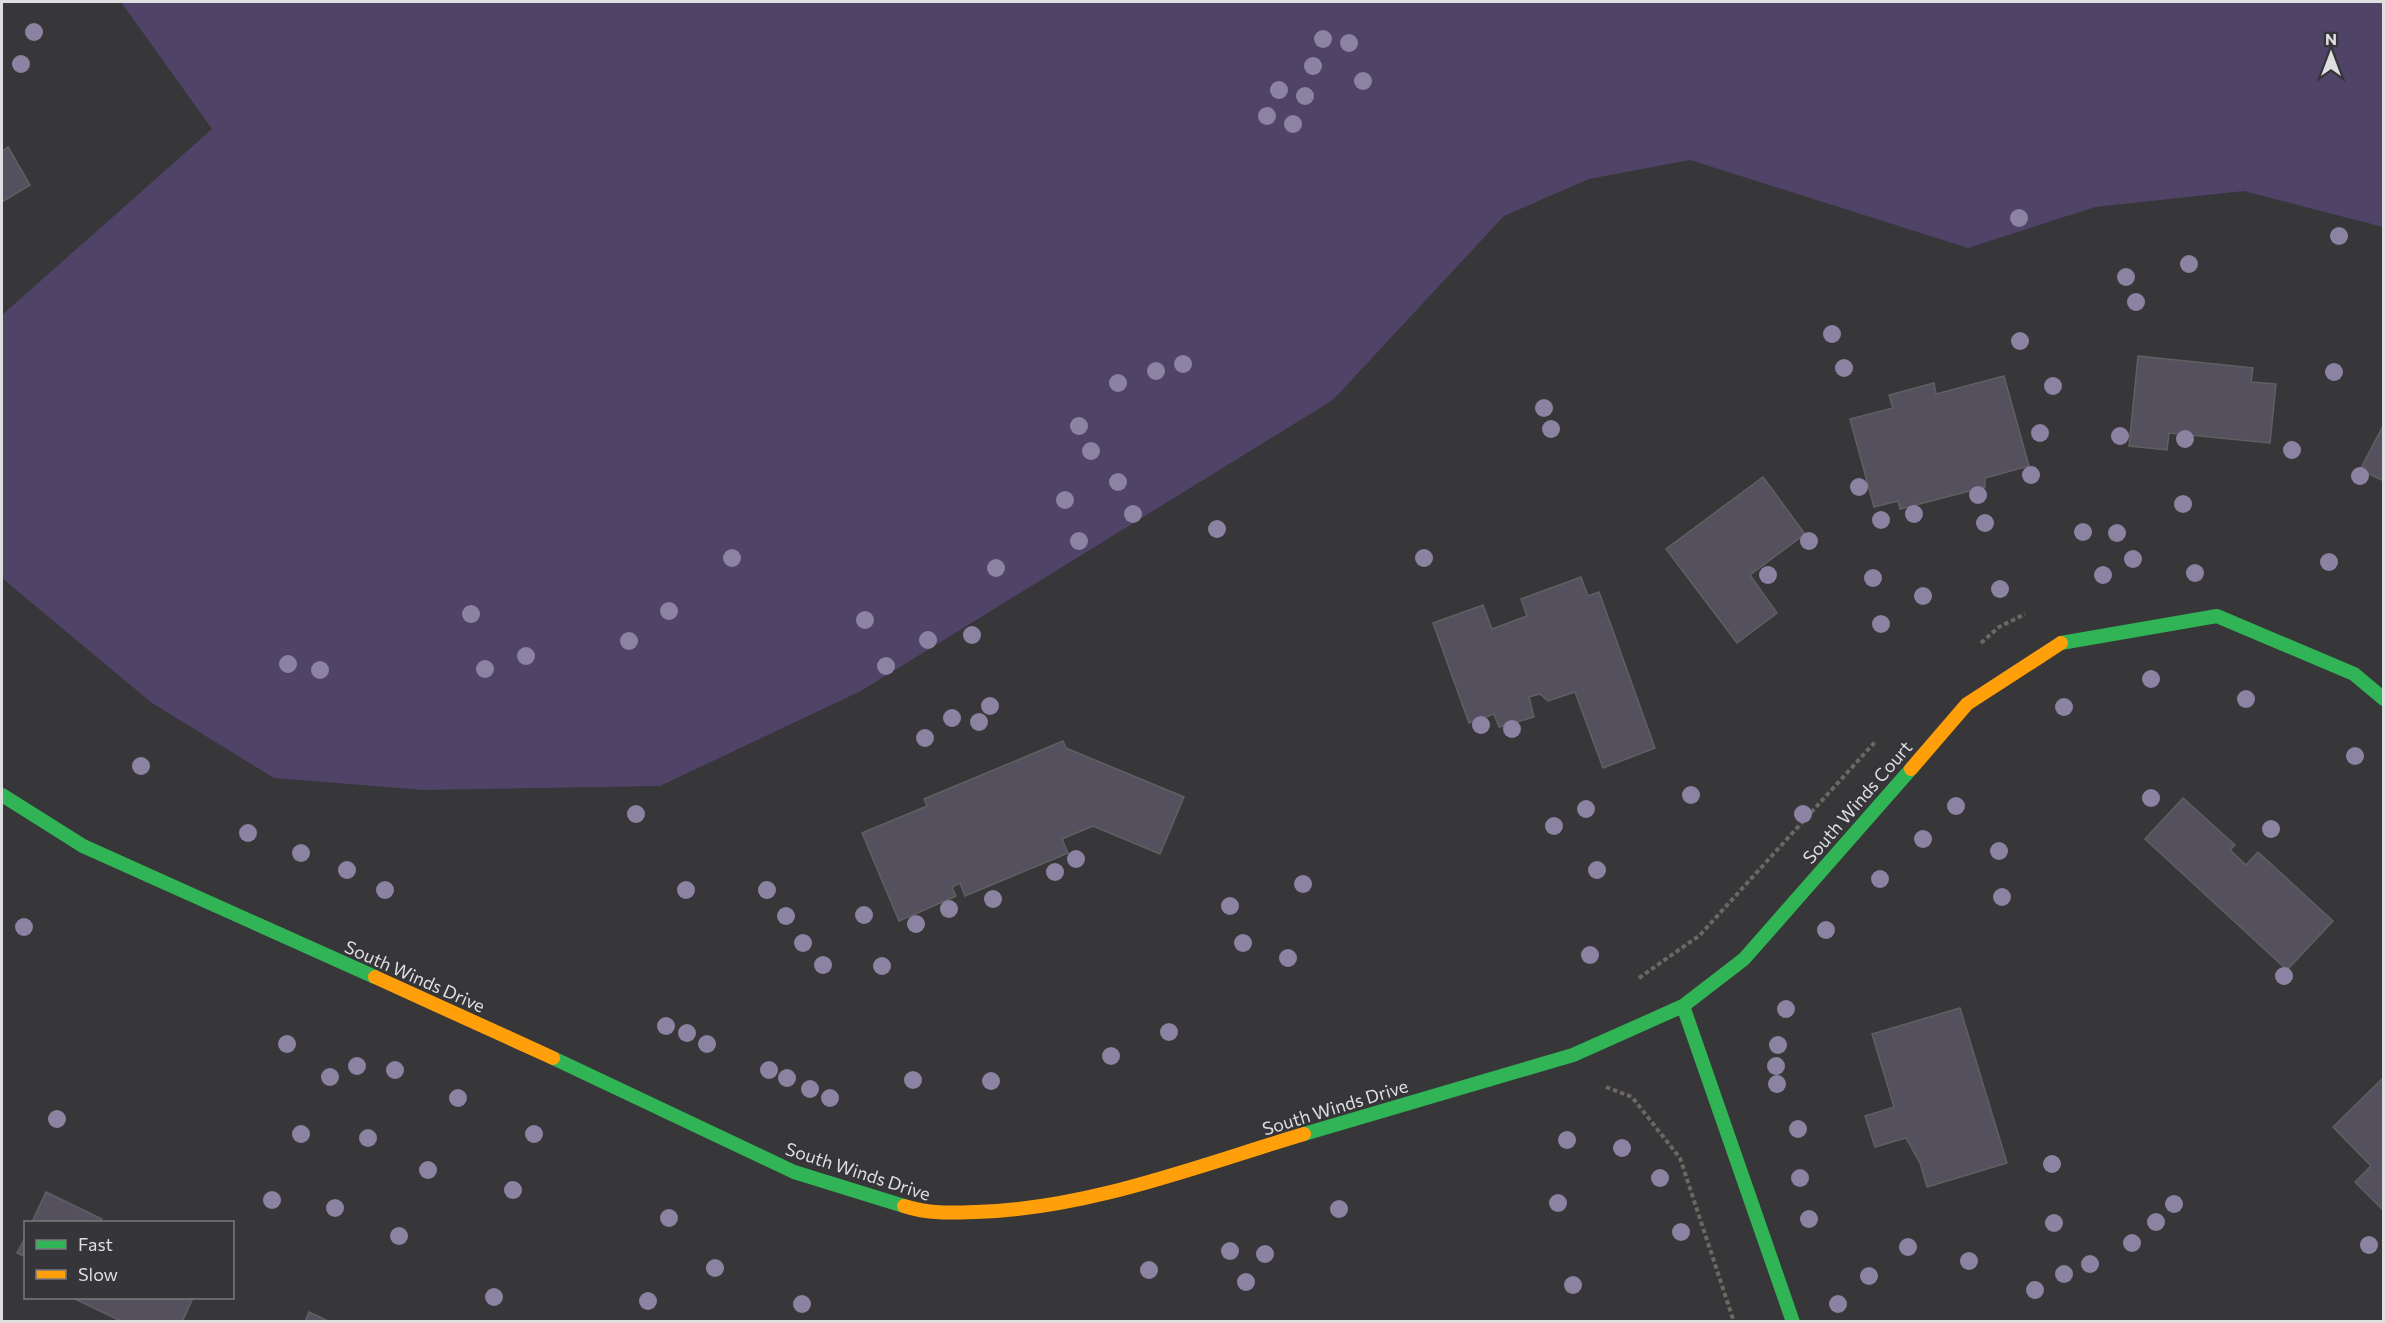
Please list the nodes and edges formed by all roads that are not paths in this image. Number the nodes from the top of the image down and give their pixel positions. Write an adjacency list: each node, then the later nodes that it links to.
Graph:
1 (2384, 699): 3 (street, South Winds Court)
2 (2, 795): 3 (street, South Winds Drive)
3 (1683, 1006): 4 (street)
4 (1793, 1322)

